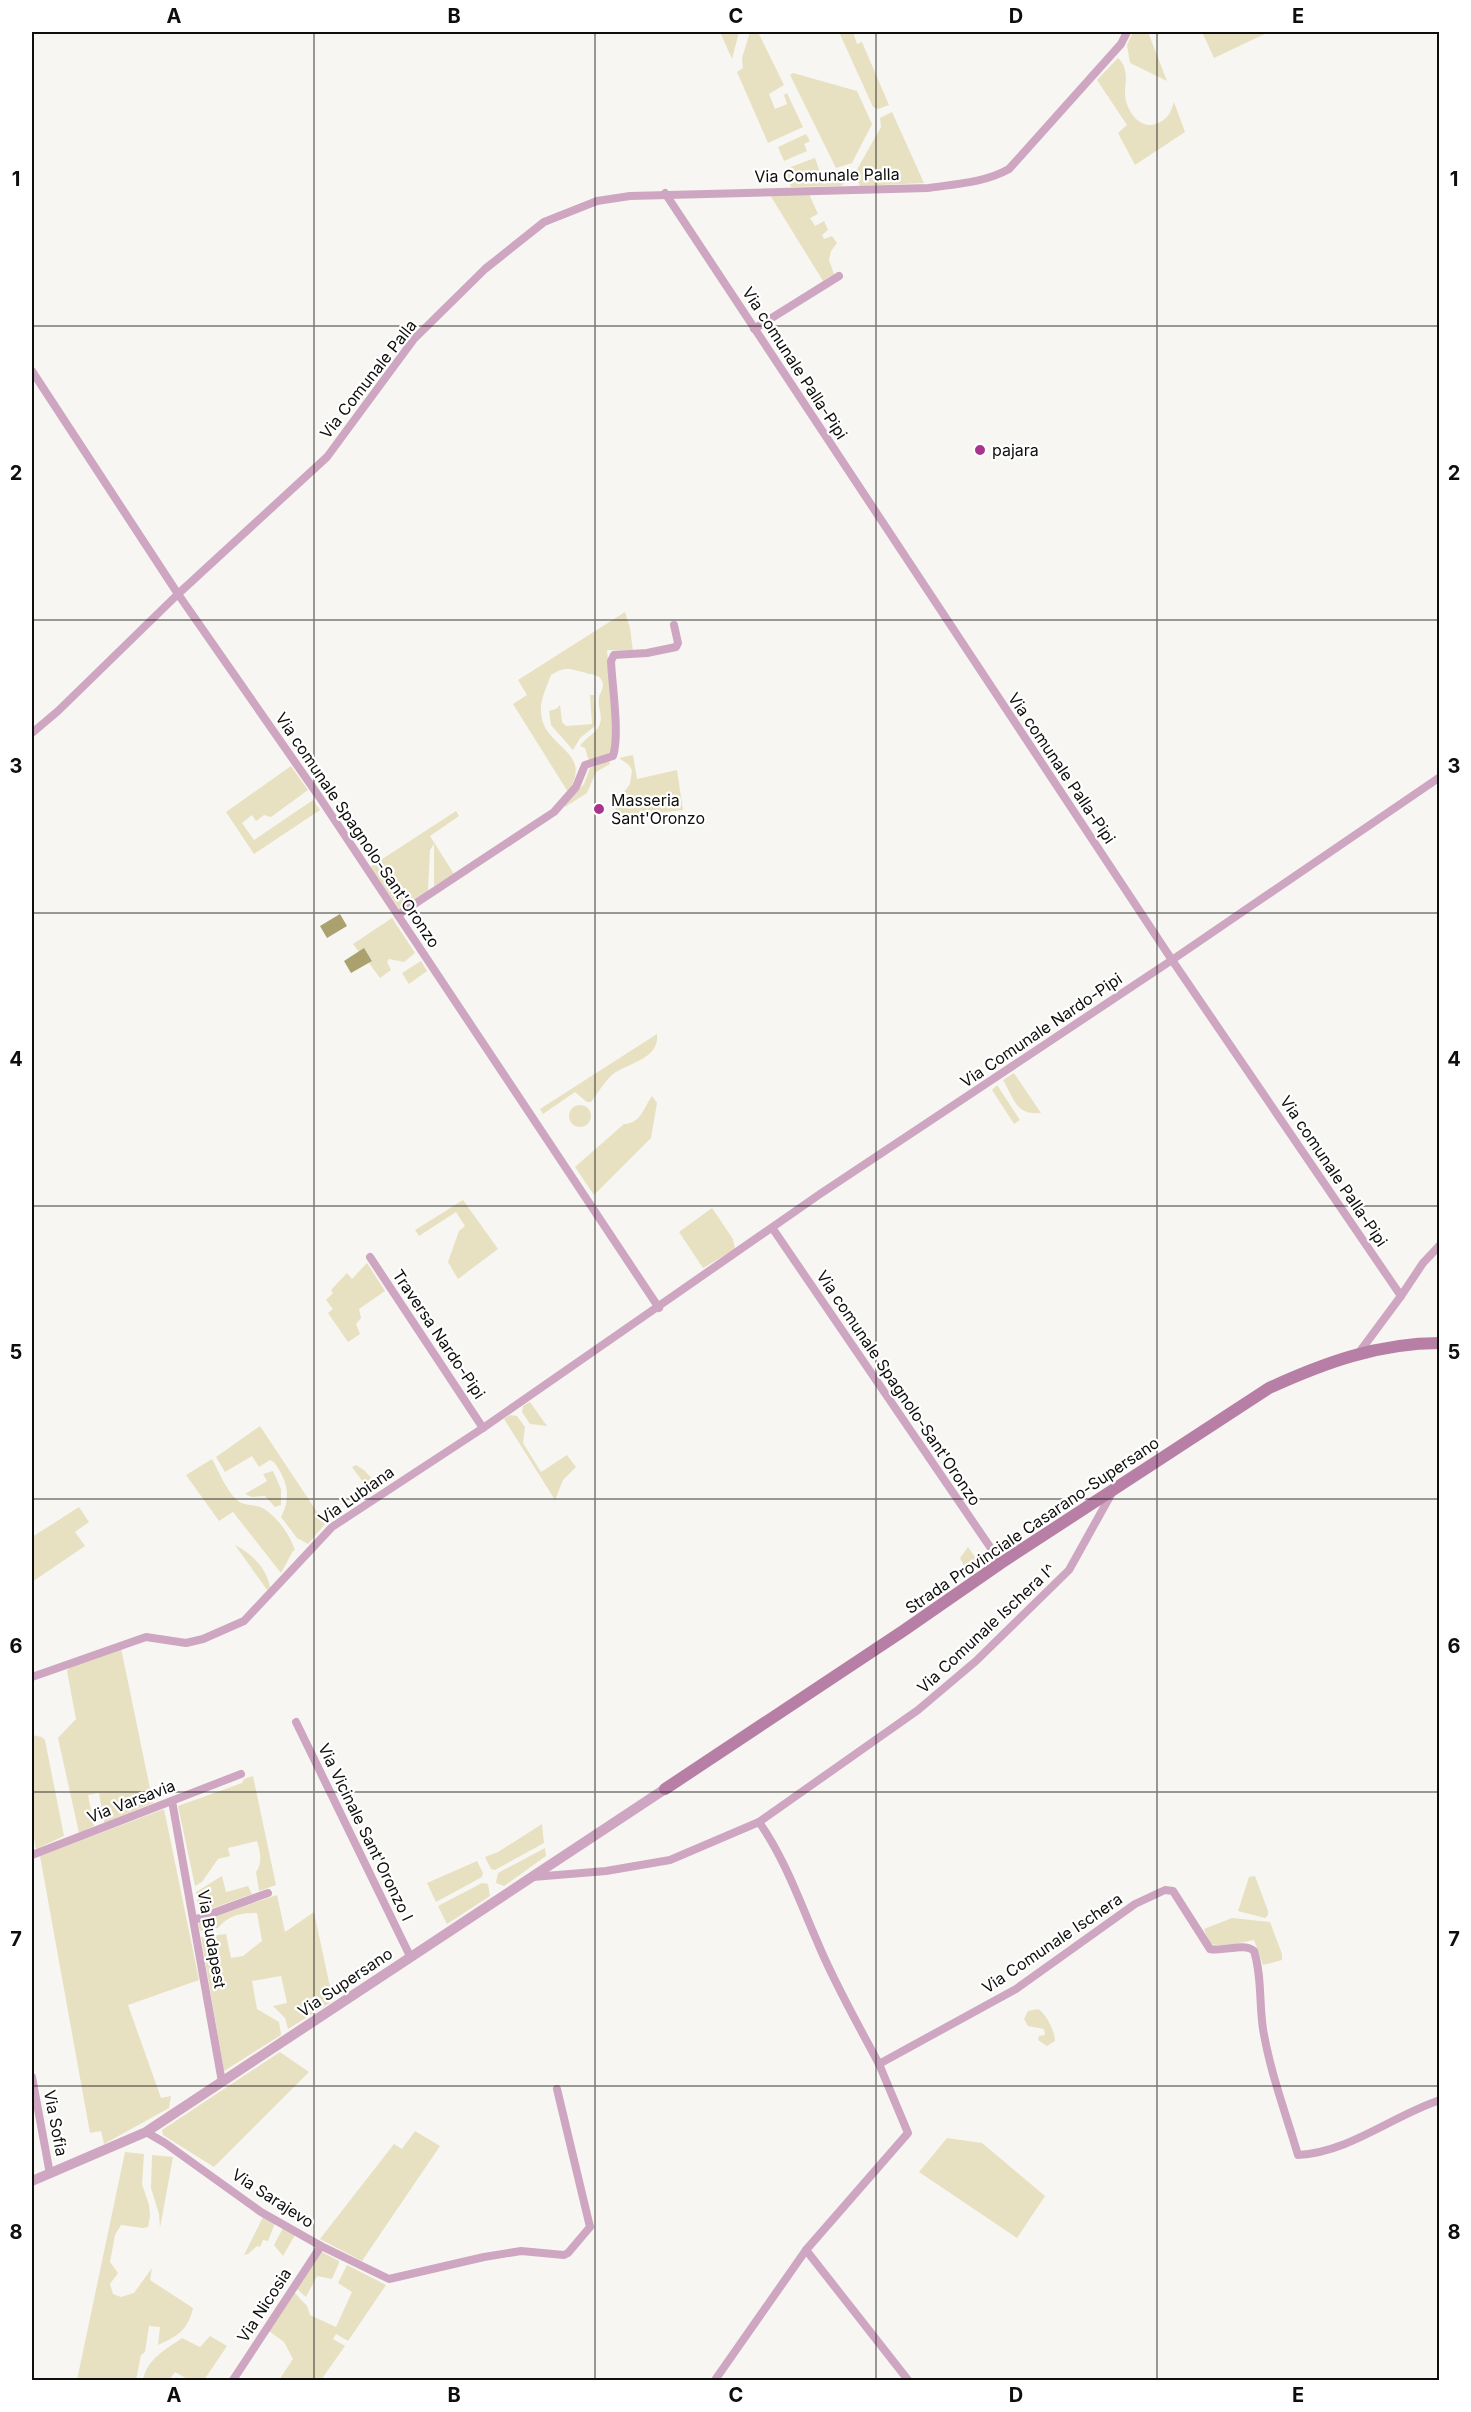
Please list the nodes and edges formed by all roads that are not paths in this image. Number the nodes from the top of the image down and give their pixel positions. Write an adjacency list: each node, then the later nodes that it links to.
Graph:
1 (1127, 32): 2 (street, Via Comunale Palla)
2 (665, 193): 4 (street, Via comunale Palla-Pipi); 6 (street, Via Comunale Palla)
3 (839, 276): 4 (street)
4 (754, 329): 11 (street, Via comunale Palla-Pipi)
5 (32, 371): 6 (street, Via comunale Spagnolo-Sant'Oronzo)
6 (178, 594): 8 (street, Via Comunale Palla); 10 (street, Via comunale Spagnolo-Sant'Oronzo)
7 (674, 625): 10 (street)
8 (32, 734)
9 (1440, 777): 11 (street, Via Comunale Nardo-Pipi)
10 (398, 915): 16 (street, Via comunale Spagnolo-Sant'Oronzo)
11 (1172, 960): 12 (street, Via Comunale Nardo-Pipi); 15 (street, Via comunale Palla-Pipi)
12 (773, 1228): 16 (street, Via Comunale Nardo-Pipi); 21 (street, Via comunale Spagnolo-Sant'Oronzo)
13 (1440, 1245): 15 (street)
14 (369, 1257): 19 (street, Traversa Nardo-Pipi)
15 (1401, 1296): 18 (street)
16 (659, 1308): 19 (street, Via Lubiana)
17 (1440, 1343): 18 (main road, Strada Provinciale Casarano-Supersano)
18 (1358, 1354): 20 (main road, Strada Provinciale Casarano-Supersano)
19 (483, 1428): 22 (street, Via Lubiana)
20 (1113, 1491): 21 (main road, Strada Provinciale Casarano-Supersano); 27 (street, Via Comunale Ischera I^)
21 (1001, 1563): 25 (main road, Strada Provinciale Casarano-Supersano)
22 (32, 1677)
23 (296, 1722): 32 (street, Via Vicinale Sant'Oronzo I)
24 (241, 1774): 26 (street, Via Varsavia)
25 (665, 1789): 29 (street, Via Supersano)
26 (172, 1802): 28 (street, Via Varsavia); 31 (street, Via Budapest)
27 (759, 1822): 29 (street); 33 (street)
28 (32, 1856)
29 (533, 1877): 32 (street, Via Supersano)
30 (268, 1893): 31 (street)
31 (194, 1920): 35 (street, Via Budapest)
32 (410, 1956): 35 (street, Via Supersano)
33 (879, 2064): 37 (street, Via Comunale Ischera); 42 (street)
34 (32, 2077): 39 (street, Via Sofia)
35 (222, 2082): 38 (street, Via Supersano)
36 (557, 2089): 41 (street, Via Sarajevo)
37 (1440, 2100)
38 (146, 2132): 39 (street, Via Supersano); 41 (street, Via Sarajevo)
39 (50, 2174): 40 (street, Via Supersano)
40 (32, 2184)
41 (321, 2246): 43 (street, Via Nicosia)
42 (806, 2250): 44 (street); 45 (street)
43 (233, 2380)
44 (715, 2380)
45 (908, 2380)

